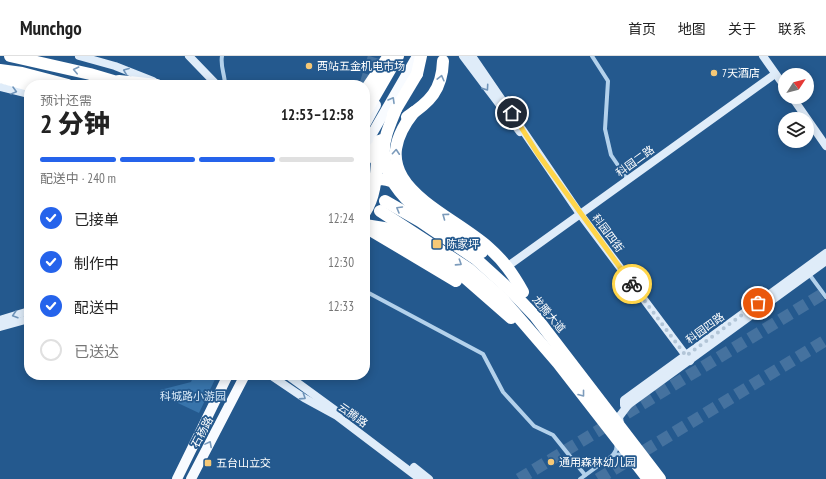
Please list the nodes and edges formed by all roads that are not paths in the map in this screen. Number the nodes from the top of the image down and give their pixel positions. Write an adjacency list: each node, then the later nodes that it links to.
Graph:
1 (10, 56): 19 (highway, one-way to 1)
2 (79, 56): 20 (street, one-way to 2)
3 (189, 56): 21 (street)
4 (222, 56): 22 (street)
5 (404, 56): 30 (main road)
6 (417, 56): 32 (main road, one-way to 6)
7 (421, 56): 28 (highway, bridge)
8 (463, 56): 36 (street, 科园四街, one-way to 36)
9 (472, 56): 36 (street, 科园四街)
10 (592, 56): 37 (street)
11 (763, 56): 15 (street)
12 (393, 58): 23 (highway); 26 (highway)
13 (443, 61): 29 (highway, one-way to 13)
14 (0, 70): 18 (highway)
15 (775, 74): 17 (street); 37 (street, 科园二路)
16 (0, 77): 18 (highway)
17 (778, 78)
18 (24, 80)
19 (114, 80)
20 (150, 80)
21 (212, 80)
22 (225, 80)
23 (370, 85)
24 (0, 87): 25 (street, one-way to 25)
25 (24, 93)
26 (370, 103)
27 (797, 104): 31 (street)
28 (396, 108): 39 (highway, bridge); 48 (highway, bridge)
29 (414, 112): 35 (highway); 40 (highway, one-way to 29)
30 (370, 116)
31 (818, 134): 33 (street); 34 (street)
32 (370, 137)
33 (826, 137)
34 (826, 146)
35 (370, 154)
36 (538, 154): 41 (street, 科园四街)
37 (628, 180): 41 (street, 科园二路)
38 (370, 183): 40 (highway)
39 (370, 202)
40 (430, 204): 46 (highway, one-way to 40)
41 (580, 214): 46 (street, 科园二路); 56 (street, 科园四街)
42 (370, 228): 54 (highway)
43 (370, 230): 54 (highway)
44 (826, 253): 47 (street, 科园四路)
45 (826, 262): 47 (street, 科园四路)
46 (508, 266): 48 (highway)
47 (807, 271): 50 (street); 56 (street, 科园四路)
48 (524, 292): 62 (highway)
49 (370, 294): 66 (street)
50 (826, 297)
51 (24, 313): 52 (street, one-way to 52)
52 (0, 320)
53 (24, 320): 55 (street)
54 (513, 320): 57 (highway)
55 (0, 327)
56 (688, 359): 63 (street, 科园四路)
57 (558, 363): 62 (highway, 龙腾大道, one-way to 57); 63 (highway, 龙腾大道, one-way to 63)
58 (226, 380): 67 (main road, 石杨路)
59 (242, 380): 68 (main road, 石杨路, one-way to 59)
60 (277, 380): 69 (street, 云腾路, one-way to 69)
61 (294, 380): 70 (street, 云腾路)
62 (590, 387): 63 (highway, 龙腾大道)
63 (619, 433): 64 (street); 65 (highway, 龙腾大道); 73 (highway, 龙腾大道)
64 (613, 455): 65 (street); 66 (street)
65 (630, 456): 72 (highway, 龙腾大道)
66 (585, 475): 71 (street)
67 (177, 479)
68 (191, 479)
69 (420, 479)
70 (429, 479)
71 (580, 479)
72 (648, 479)
73 (660, 479)

